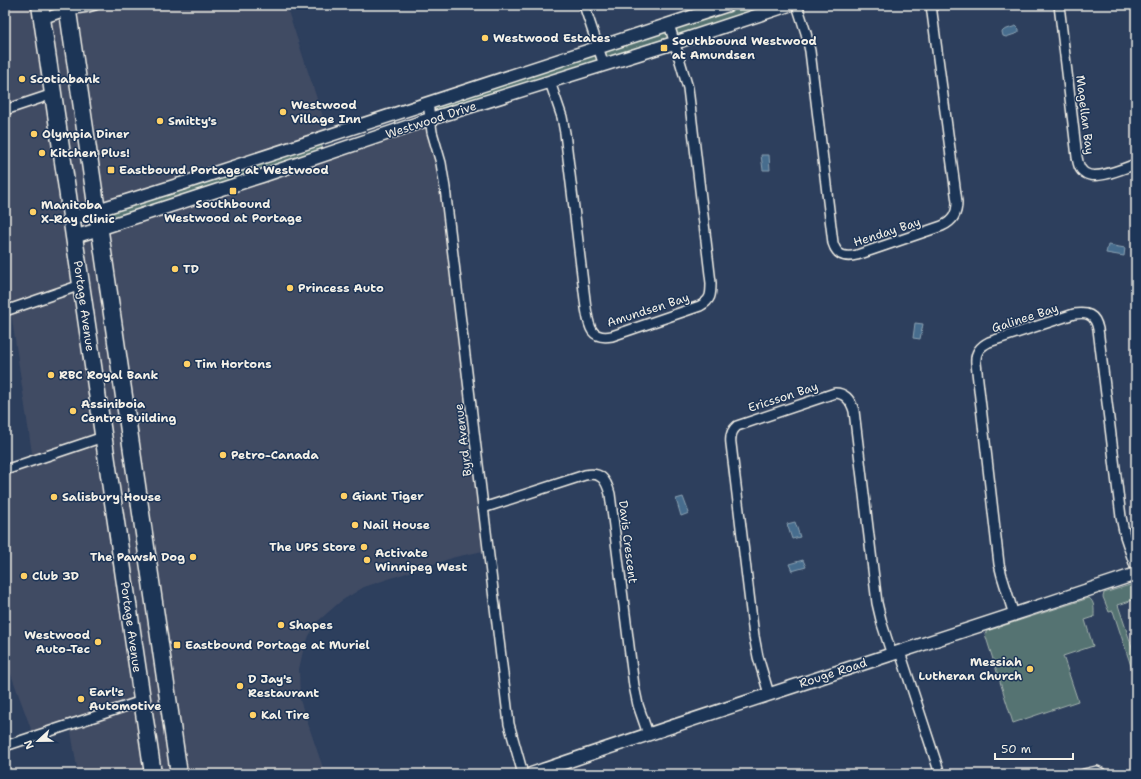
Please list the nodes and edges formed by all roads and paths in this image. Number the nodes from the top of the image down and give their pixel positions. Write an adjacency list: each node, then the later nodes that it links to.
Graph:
1 (95, 5): 8 (street)
2 (584, 5): 12 (street)
3 (728, 5): 10 (street, Westwood Drive)
4 (789, 5): 11 (street, Westwood Drive)
5 (797, 5): 6 (street, Henday Bay)
6 (931, 5)
7 (1059, 5): 19 (street, Magellan Bay)
8 (67, 7): 9 (street); 20 (highway)
9 (41, 12): 15 (highway, Portage Avenue)
10 (669, 24): 11 (street, Amundsen Bay); 12 (street, Westwood Drive)
11 (674, 43): 13 (street, Westwood Drive); 14 (street, Amundsen Bay)
12 (598, 47): 13 (street); 16 (street, Westwood Drive)
13 (604, 65): 14 (street, Westwood Drive)
14 (550, 82): 18 (street, Westwood Drive)
15 (53, 94): 17 (street); 21 (highway, Portage Avenue)
16 (428, 103): 18 (street, Byrd Avenue); 20 (street, Westwood Drive)
17 (5, 110)
18 (430, 119): 22 (street, Westwood Drive); 28 (street, Byrd Avenue)
19 (1136, 164)
20 (96, 211): 21 (street, Westwood Drive); 22 (highway)
21 (72, 218): 23 (highway, Portage Avenue)
22 (99, 229): 23 (street, Westwood Drive); 38 (highway)
23 (74, 237): 24 (highway, Portage Avenue)
24 (81, 285): 25 (street); 26 (highway, Portage Avenue)
25 (5, 311)
26 (103, 437): 27 (street); 34 (highway, Portage Avenue)
27 (5, 470)
28 (483, 508): 35 (street, Davis Crescent); 39 (street, Byrd Avenue)
29 (1136, 569): 31 (street, Galinee Bay)
30 (1136, 574): 31 (street, Rouge Road)
31 (1014, 615): 32 (street, Rouge Road)
32 (896, 653): 33 (street, Rouge Road); 33 (street, Ericsson Bay); 41 (street)
33 (769, 694): 35 (street, Rouge Road)
34 (142, 701): 36 (street); 37 (highway, Portage Avenue)
35 (648, 734): 40 (street, Rouge Road)
36 (5, 746)
37 (153, 774)
38 (179, 774)
39 (523, 774)
40 (532, 774)
41 (940, 774)
42 (1084, 774): 43 (street)
43 (1103, 774)

